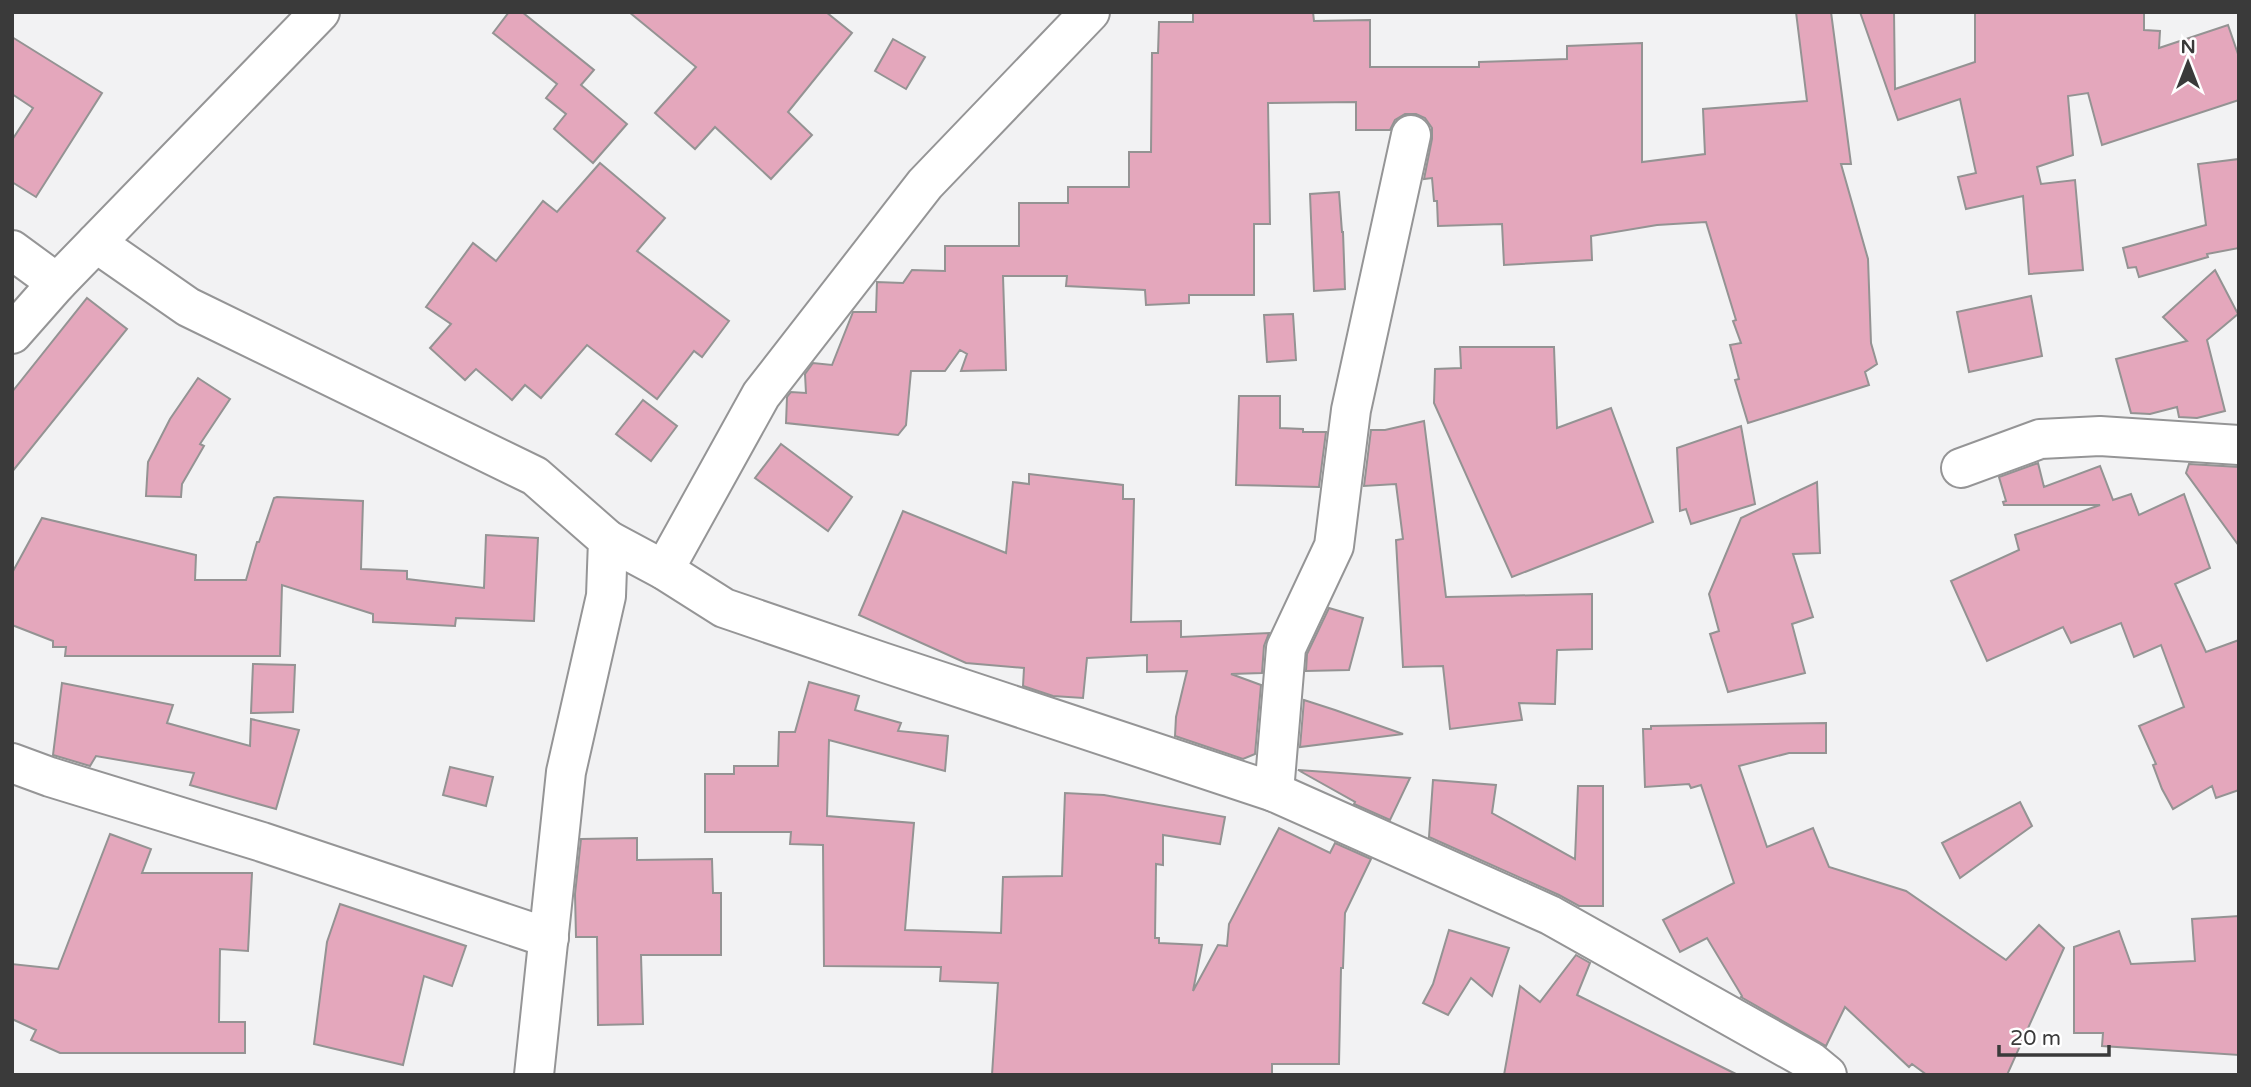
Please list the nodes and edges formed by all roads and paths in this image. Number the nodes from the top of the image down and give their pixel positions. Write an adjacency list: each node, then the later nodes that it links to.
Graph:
1 (320, 12): 4 (street)
2 (1090, 12): 11 (street)
3 (1411, 135): 13 (street)
4 (96, 243): 6 (street); 10 (street)
5 (12, 250): 6 (street)
6 (57, 283): 7 (street)
7 (12, 334)
8 (2239, 445): 9 (street)
9 (1961, 468)
10 (608, 540): 11 (street); 14 (street)
11 (664, 570): 13 (street)
12 (12, 763): 14 (street)
13 (1274, 792): 16 (street)
14 (549, 938): 15 (street)
15 (534, 1075)
16 (1827, 1075)

